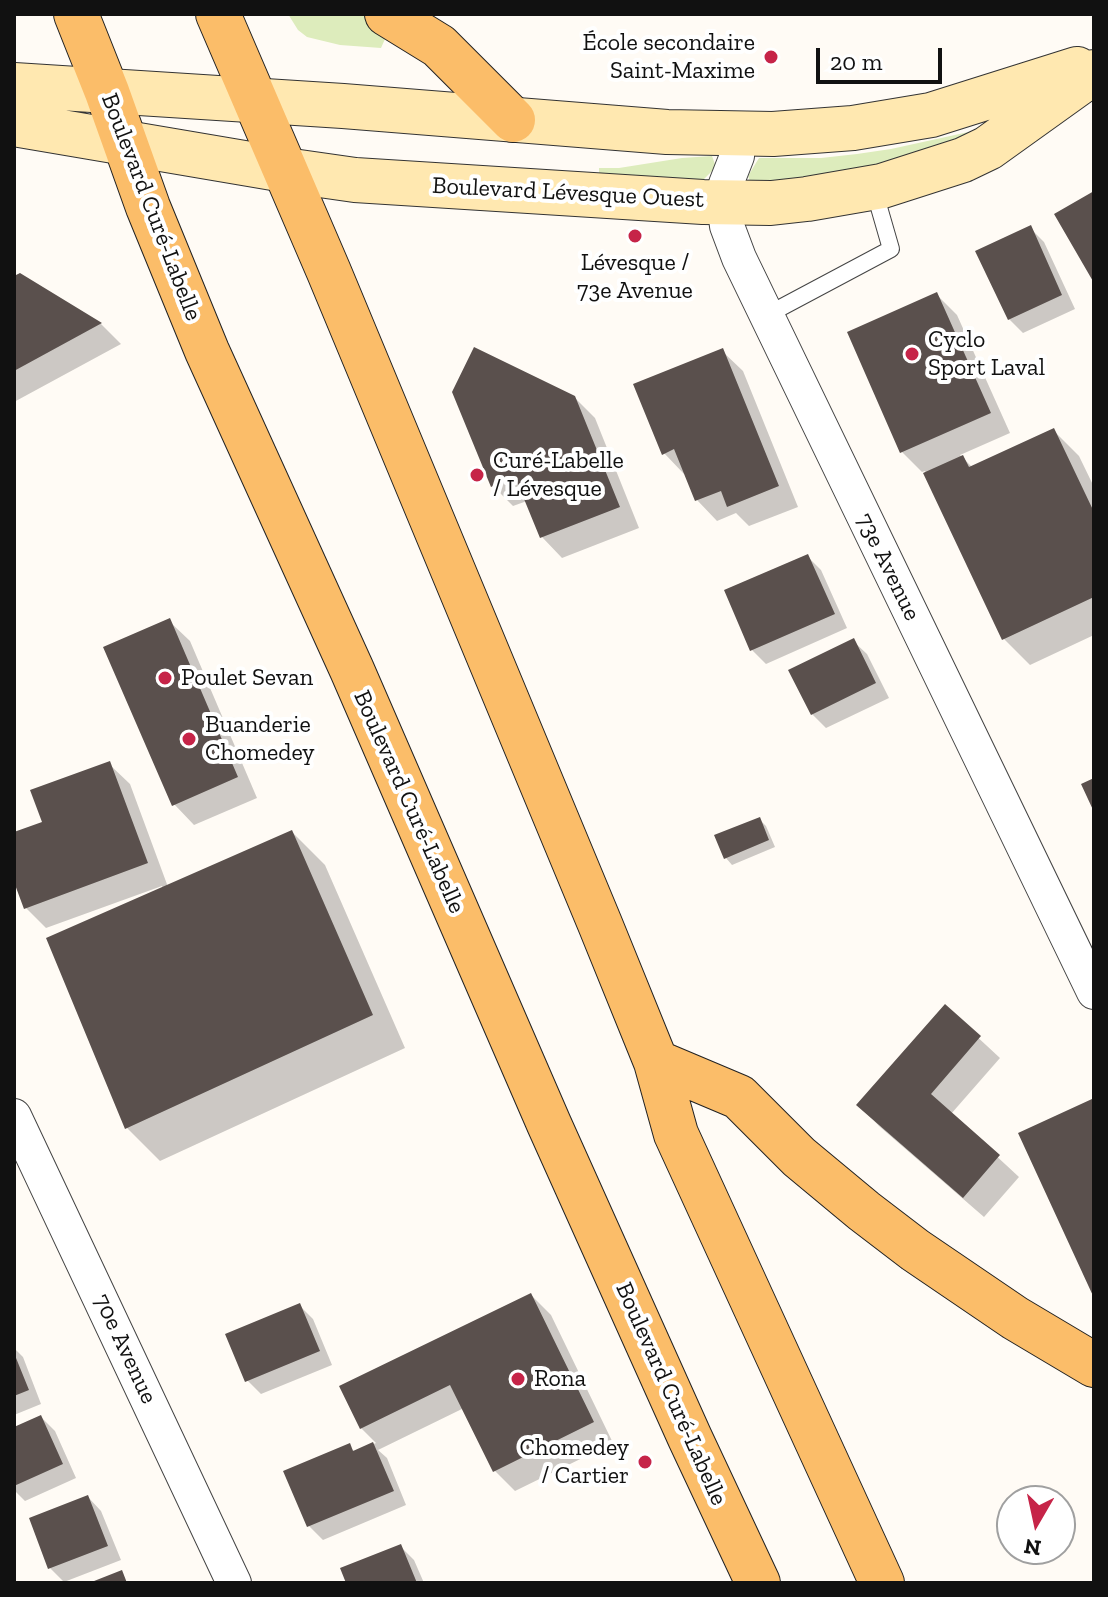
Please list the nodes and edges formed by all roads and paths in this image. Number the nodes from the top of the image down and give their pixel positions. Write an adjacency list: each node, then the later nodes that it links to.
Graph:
1 (76, 14): 7 (main road, Boulevard Curé-Labelle)
2 (218, 14): 8 (main road)
3 (387, 14): 9 (main road)
4 (1094, 63): 11 (street)
5 (1094, 72): 14 (street, Boulevard Lévesque Ouest)
6 (14, 85): 7 (street)
7 (107, 92): 8 (street); 12 (main road, Boulevard Curé-Labelle)
8 (254, 100): 9 (street); 13 (main road)
9 (513, 120): 11 (street)
10 (14, 124): 12 (street, Boulevard Lévesque Ouest)
11 (739, 134): 15 (street, 73e Avenue)
12 (123, 142): 13 (street, Boulevard Lévesque Ouest); 22 (main road, Boulevard Curé-Labelle)
13 (285, 170): 15 (street, Boulevard Lévesque Ouest); 18 (main road)
14 (873, 187): 15 (street, Boulevard Lévesque Ouest); 16 (lane)
15 (724, 202): 16 (street, 73e Avenue)
16 (767, 315): 17 (street, 73e Avenue)
17 (1094, 992)
18 (656, 1062): 20 (main road); 23 (main road)
19 (14, 1116): 21 (street, 70e Avenue)
20 (1094, 1365)
21 (234, 1583)
22 (758, 1583)
23 (882, 1583)

